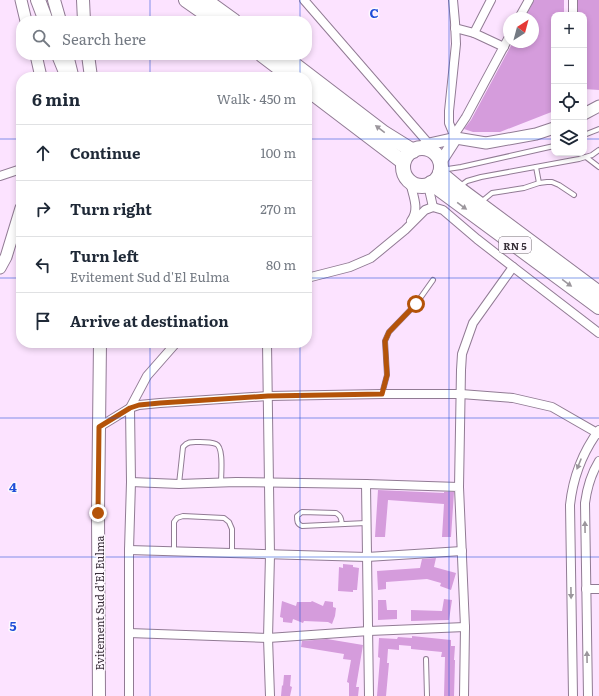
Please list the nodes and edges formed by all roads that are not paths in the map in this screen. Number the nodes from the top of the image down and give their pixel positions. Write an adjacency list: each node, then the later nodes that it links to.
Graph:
1 (21, 0): 14 (street)
2 (38, 0): 15 (highway)
3 (54, 0): 16 (main road)
4 (82, 0): 17 (main road)
5 (186, 0): 18 (highway)
6 (205, 0): 19 (highway)
7 (304, 0): 45 (street)
8 (453, 0): 20 (street)
9 (491, 0): 21 (street)
10 (529, 0): 12 (street)
11 (573, 0): 13 (street)
12 (522, 12)
13 (573, 12)
14 (25, 16)
15 (44, 16)
16 (59, 16)
17 (84, 16)
18 (209, 16)
19 (227, 16)
20 (455, 28): 21 (street); 43 (street)
21 (474, 33): 22 (street)
22 (503, 47)
23 (503, 48): 43 (street)
24 (37, 60): 30 (street)
25 (61, 60): 31 (highway)
26 (69, 60): 32 (main road)
27 (89, 60): 33 (main road)
28 (269, 60): 34 (highway)
29 (289, 60): 35 (highway, RN 5, one-way to 29)
30 (40, 72)
31 (66, 72)
32 (71, 72)
33 (90, 72)
34 (284, 72)
35 (304, 72)
36 (312, 78): 45 (highway, RN 5, one-way to 36)
37 (312, 94): 48 (highway)
38 (599, 106): 39 (street)
39 (587, 112)
40 (551, 129): 43 (street)
41 (599, 129): 42 (lane)
42 (587, 134)
43 (455, 136): 45 (street); 52 (street)
44 (551, 147): 52 (lane)
45 (420, 148): 48 (highway); 52 (highway, RN 5)
46 (599, 150): 47 (lane)
47 (586, 157): 49 (lane); 50 (lane)
48 (403, 162): 54 (highway)
49 (536, 167): 55 (lane); 56 (lane)
50 (599, 167)
51 (16, 171): 53 (street)
52 (436, 175): 54 (highway, RN 5); 56 (highway, RN 5); 59 (street); 67 (highway, RN 5, one-way to 67)
53 (0, 176)
54 (410, 182): 61 (street)
55 (539, 183): 57 (lane); 58 (lane)
56 (458, 188): 58 (highway, RN 5)
57 (574, 195)
58 (480, 204): 66 (highway, RN 5)
59 (433, 208): 61 (street); 62 (street)
60 (16, 224): 63 (street)
61 (405, 230): 64 (street)
62 (513, 267): 68 (street); 73 (street)
63 (0, 268)
64 (312, 277)
65 (433, 280): 72 (lane)
66 (599, 294)
67 (599, 307)
68 (599, 333)
69 (100, 348): 76 (main road, Evitement Sud d'El Eulma)
70 (172, 348): 75 (street)
71 (268, 348): 74 (street)
72 (382, 394): 73 (street); 74 (street)
73 (461, 394): 77 (street); 84 (street)
74 (268, 396): 75 (street); 81 (street)
75 (130, 408): 76 (street); 79 (street)
76 (99, 427): 100 (main road, Evitement Sud d'El Eulma)
77 (598, 432): 106 (street, one-way to 106)
78 (599, 461): 93 (street, one-way to 78)
79 (131, 482): 82 (street); 87 (street)
80 (221, 483): 81 (street); 82 (street); 82 (lane)
81 (269, 483): 83 (street); 91 (street)
82 (179, 484)
83 (366, 484): 84 (street); 85 (street)
84 (459, 487): 88 (street)
85 (367, 523): 86 (lane); 92 (street)
86 (342, 524): 86 (lane)
87 (129, 550): 89 (street); 97 (street)
88 (462, 551): 92 (street); 95 (street)
89 (174, 552): 90 (street); 90 (lane)
90 (232, 554): 91 (street)
91 (270, 555): 92 (street); 98 (street)
92 (367, 558): 96 (street)
93 (586, 589): 94 (street); 107 (street, one-way to 93)
94 (599, 589)
95 (465, 627): 96 (street); 105 (street)
96 (369, 631): 98 (street); 103 (street)
97 (129, 633): 98 (street); 101 (street)
98 (268, 638): 102 (street)
99 (426, 659): 104 (lane)
100 (99, 696)
101 (129, 696)
102 (270, 696)
103 (369, 696)
104 (427, 696)
105 (464, 696)
106 (573, 696)
107 (588, 696)

